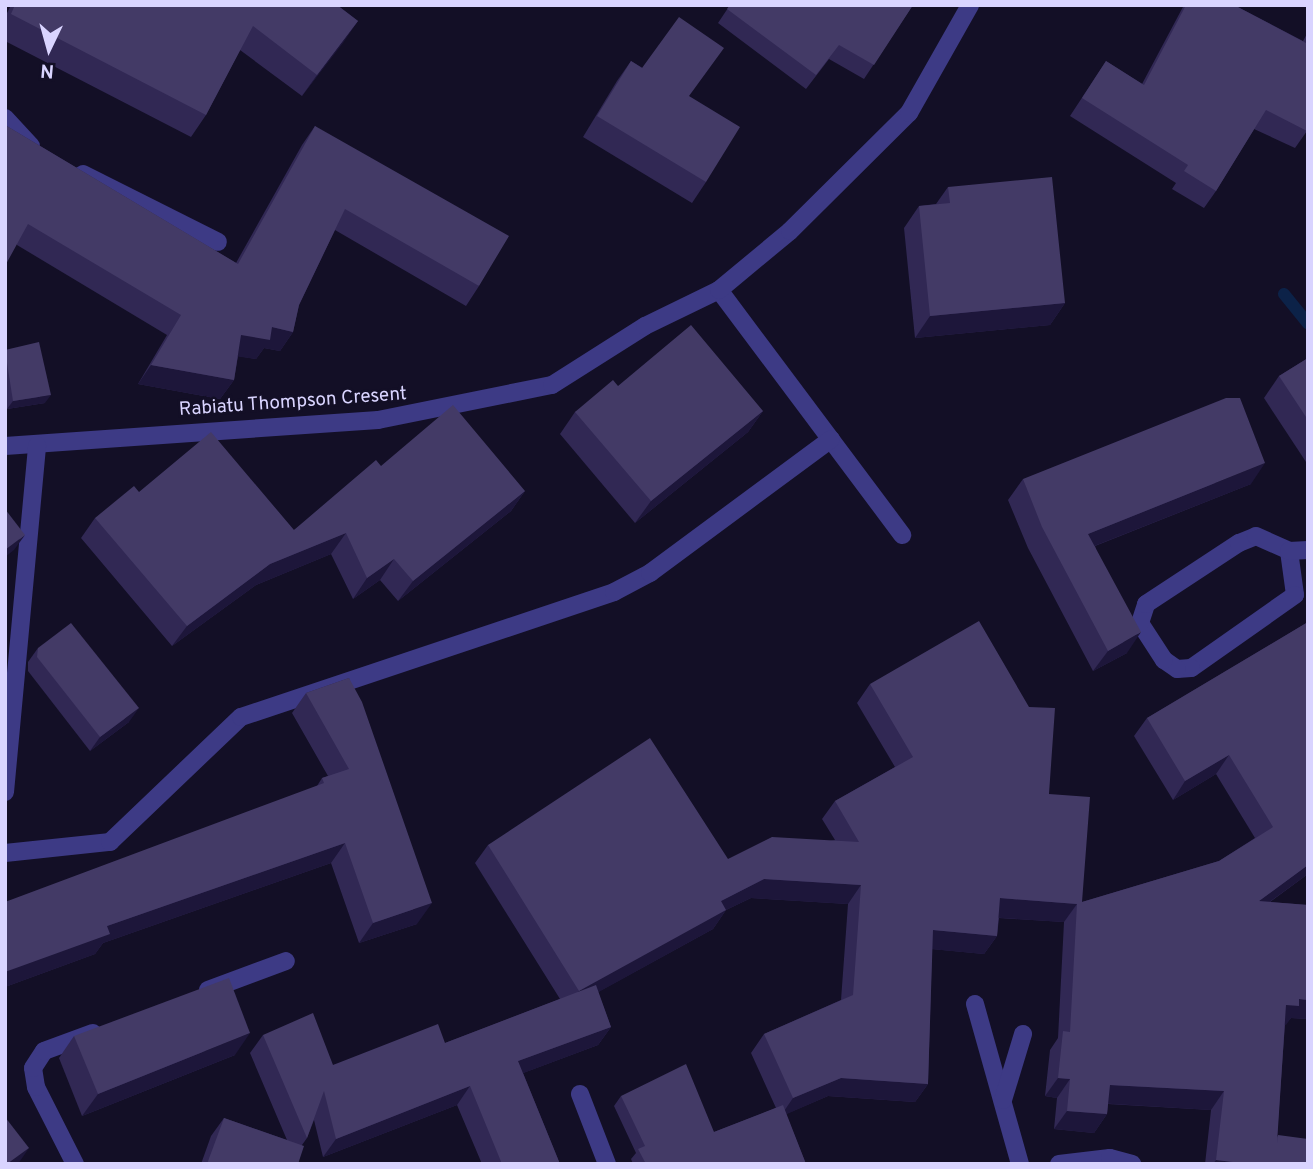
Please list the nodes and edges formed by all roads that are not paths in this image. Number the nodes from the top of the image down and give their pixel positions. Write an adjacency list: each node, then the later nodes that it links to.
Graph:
1 (970, 5): 6 (street, Rabiatu Thompson Cresent)
2 (5, 118): 3 (street)
3 (47, 155)
4 (71, 167): 5 (street)
5 (218, 242)
6 (719, 290): 7 (street); 8 (street, Rabiatu Thompson Cresent)
7 (831, 439): 10 (street); 14 (street)
8 (37, 445): 9 (street, Rabiatu Thompson Cresent); 13 (street)
9 (5, 446)
10 (902, 535)
11 (1308, 550): 12 (street)
12 (1289, 551): 12 (street)
13 (5, 792)
14 (5, 853)
15 (286, 961): 16 (street)
16 (184, 999)
17 (975, 1004): 21 (street)
18 (108, 1027): 22 (street)
19 (1023, 1034): 21 (street)
20 (580, 1094): 23 (street)
21 (1003, 1101): 24 (street)
22 (75, 1164)
23 (607, 1164)
24 (1020, 1164)
25 (1059, 1164): 26 (street)
26 (1132, 1164)

